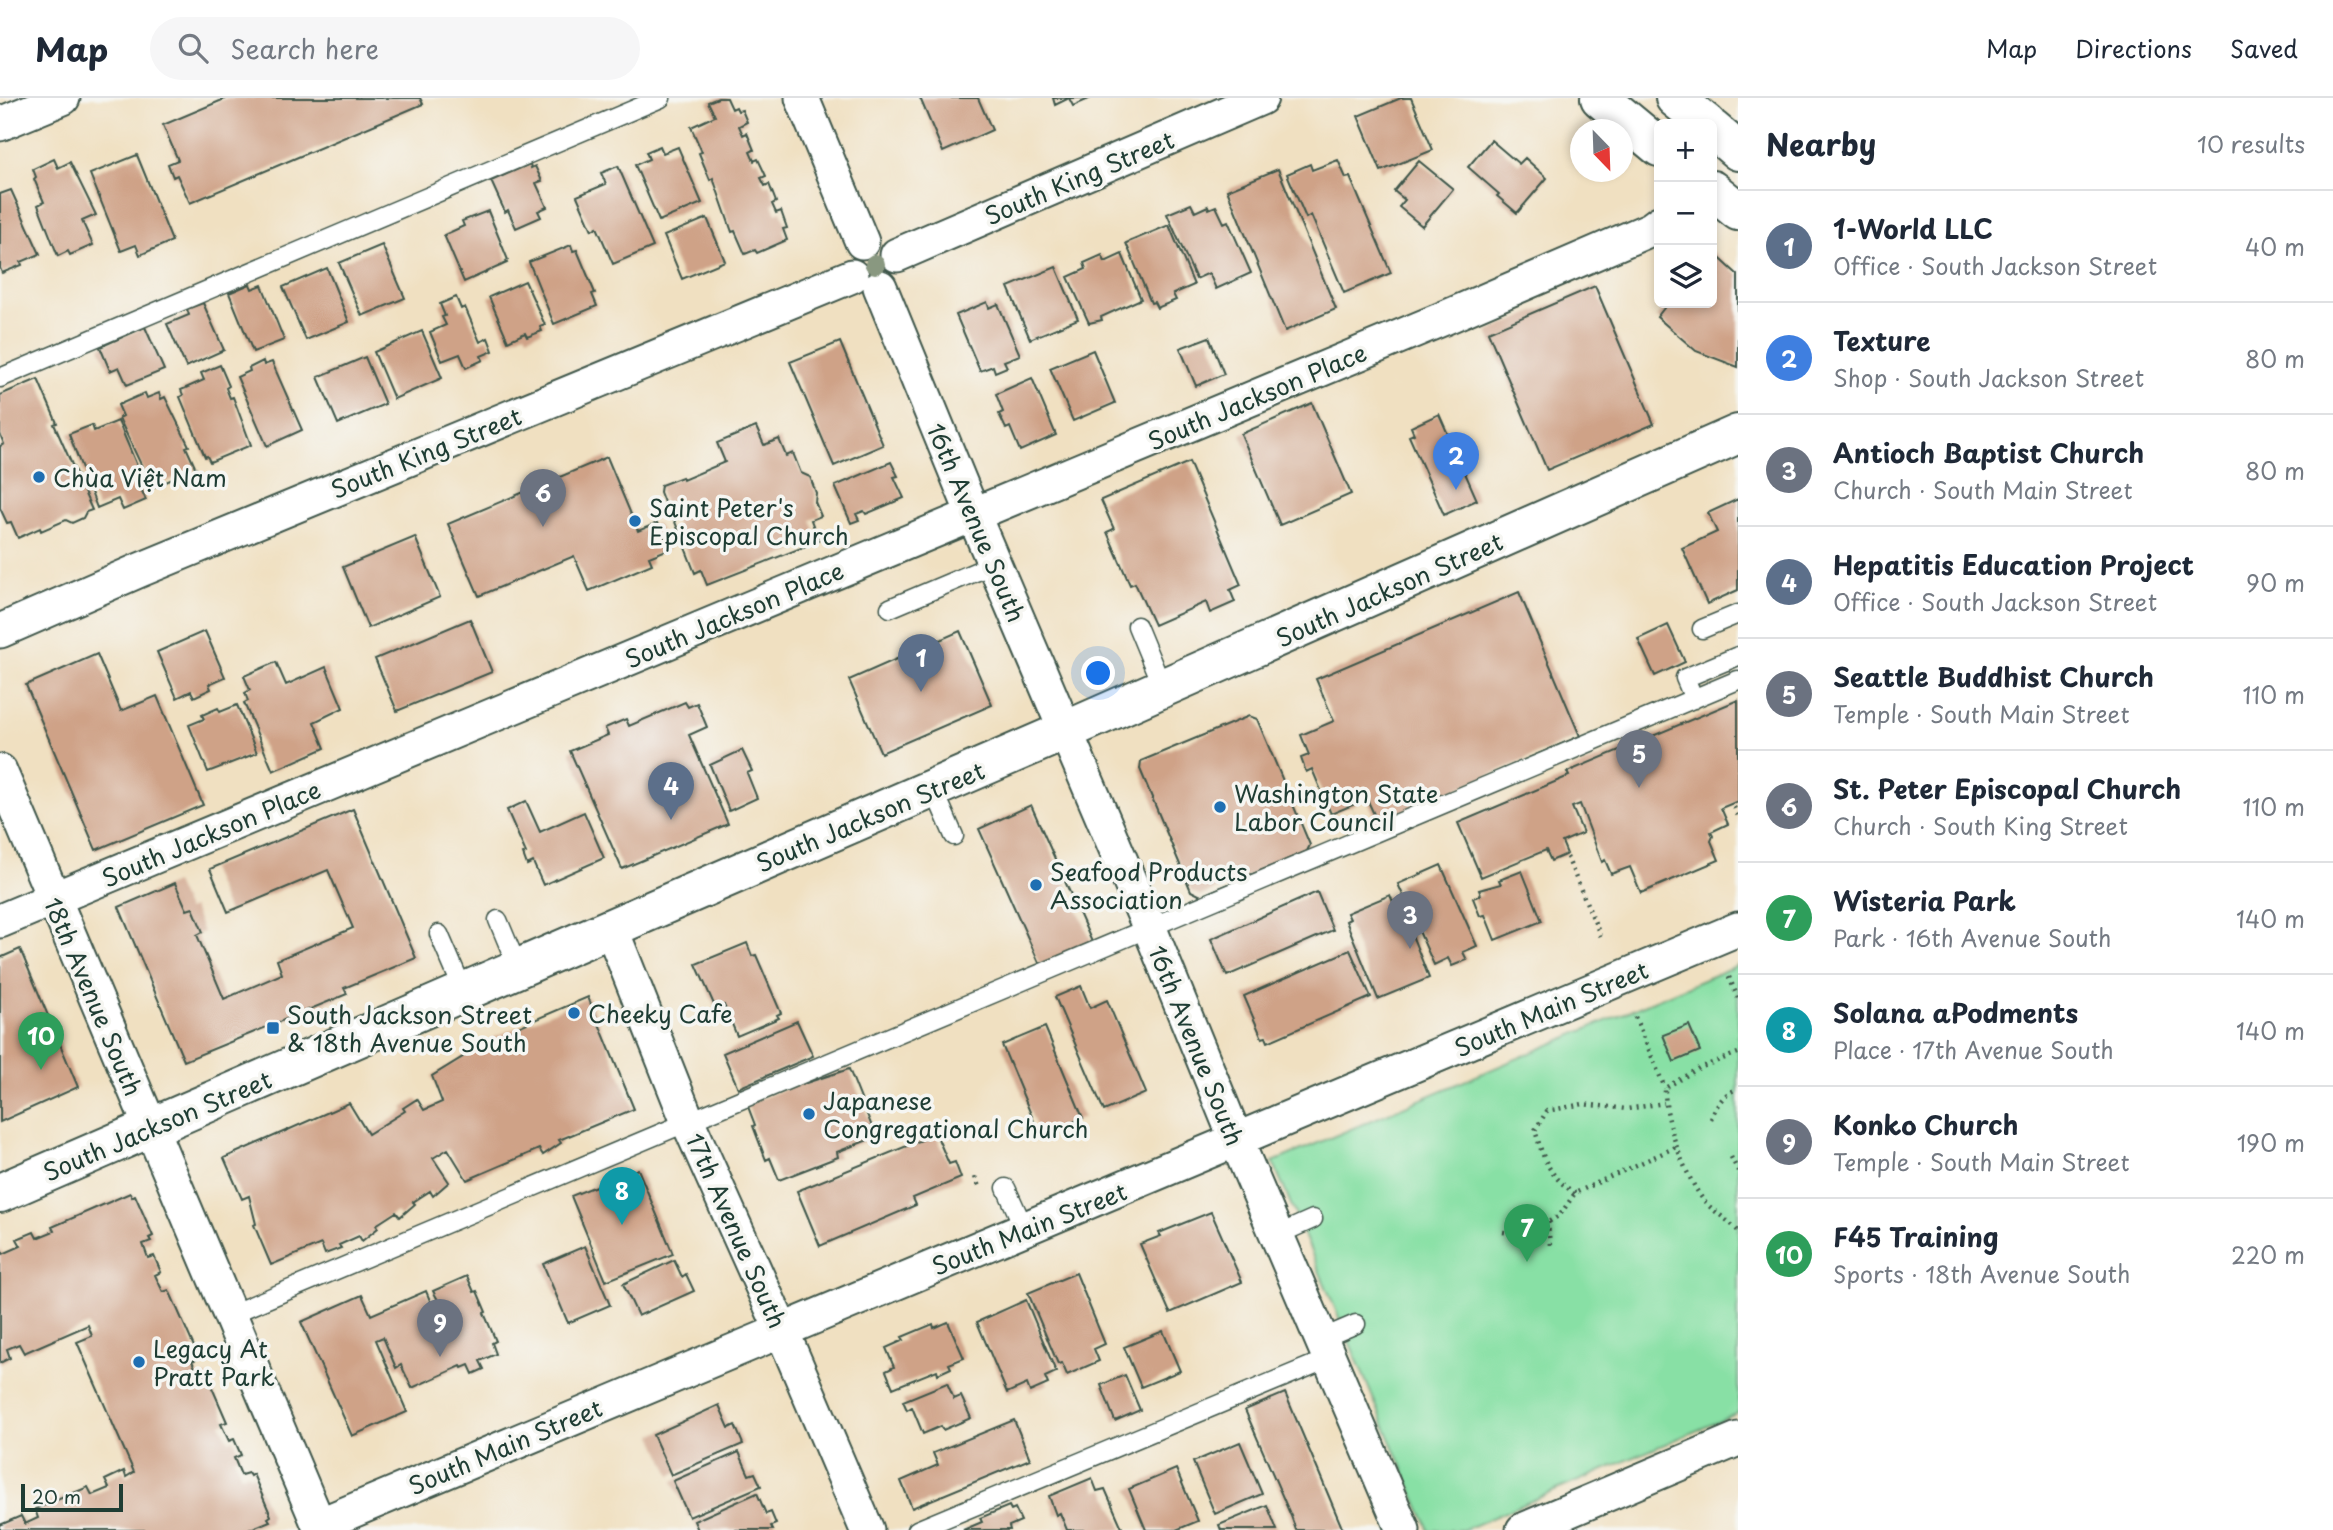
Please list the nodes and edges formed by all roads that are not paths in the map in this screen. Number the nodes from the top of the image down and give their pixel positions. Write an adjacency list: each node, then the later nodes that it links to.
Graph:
1 (63, 98): 8 (street)
2 (661, 98): 18 (lane)
3 (802, 98): 15 (street)
4 (1261, 98): 16 (street, South King Street)
5 (1600, 98): 10 (main road)
6 (1675, 98): 7 (main road)
7 (1700, 119)
8 (0, 124)
9 (1717, 133): 11 (main road)
10 (1654, 143)
11 (1738, 151)
12 (1717, 194): 13 (main road)
13 (1738, 211)
14 (1654, 227): 20 (street, South Jackson Place)
15 (862, 242): 16 (street); 17 (street)
16 (897, 255): 17 (street)
17 (866, 281): 20 (street, 16th Avenue South); 26 (street, South King Street)
18 (0, 378)
19 (1738, 434): 29 (main road, South Jackson Street)
20 (973, 514): 21 (street, 16th Avenue South); 35 (street, South Jackson Place)
21 (994, 564): 22 (lane); 31 (street, 16th Avenue South)
22 (890, 608)
23 (1738, 614): 25 (lane)
24 (1137, 626): 29 (lane)
25 (1702, 629)
26 (0, 631)
27 (1738, 656): 30 (lane)
28 (1738, 680): 30 (lane)
29 (1163, 689): 31 (main road, South Jackson Street)
30 (1694, 699): 39 (lane)
31 (1065, 731): 33 (main road, South Jackson Street); 39 (street, 16th Avenue South)
32 (0, 771): 35 (street, 18th Avenue South)
33 (933, 788): 34 (lane); 38 (main road, South Jackson Street)
34 (954, 836)
35 (52, 898): 37 (street, South Jackson Place); 45 (street, 18th Avenue South)
36 (498, 920): 42 (lane)
37 (0, 921)
38 (611, 928): 42 (main road, South Jackson Street); 44 (street, 17th Avenue South)
39 (1150, 929): 44 (lane); 46 (street, 16th Avenue South)
40 (1738, 929): 46 (street, South Main Street)
41 (439, 934): 43 (lane)
42 (518, 968): 43 (main road, South Jackson Street)
43 (464, 992): 45 (main road, South Jackson Street)
44 (688, 1122): 52 (lane); 54 (street, 17th Avenue South)
45 (149, 1128): 48 (main road, South Jackson Street); 52 (street, 18th Avenue South)
46 (1237, 1142): 50 (street, South Main Street); 51 (street, 16th Avenue South)
47 (1006, 1188): 50 (lane)
48 (0, 1193)
49 (1313, 1219): 51 (lane)
50 (1024, 1228): 54 (street, South Main Street)
51 (1277, 1235): 55 (street, 16th Avenue South)
52 (229, 1315): 57 (street, 18th Avenue South)
53 (1356, 1324): 55 (lane)
54 (782, 1331): 57 (street, South Main Street); 58 (street, 17th Avenue South)
55 (1325, 1348): 59 (lane); 60 (street, 16th Avenue South)
56 (1738, 1439): 61 (street)
57 (320, 1528)
58 (867, 1530)
59 (917, 1530)
60 (1403, 1530)
61 (1522, 1530)

